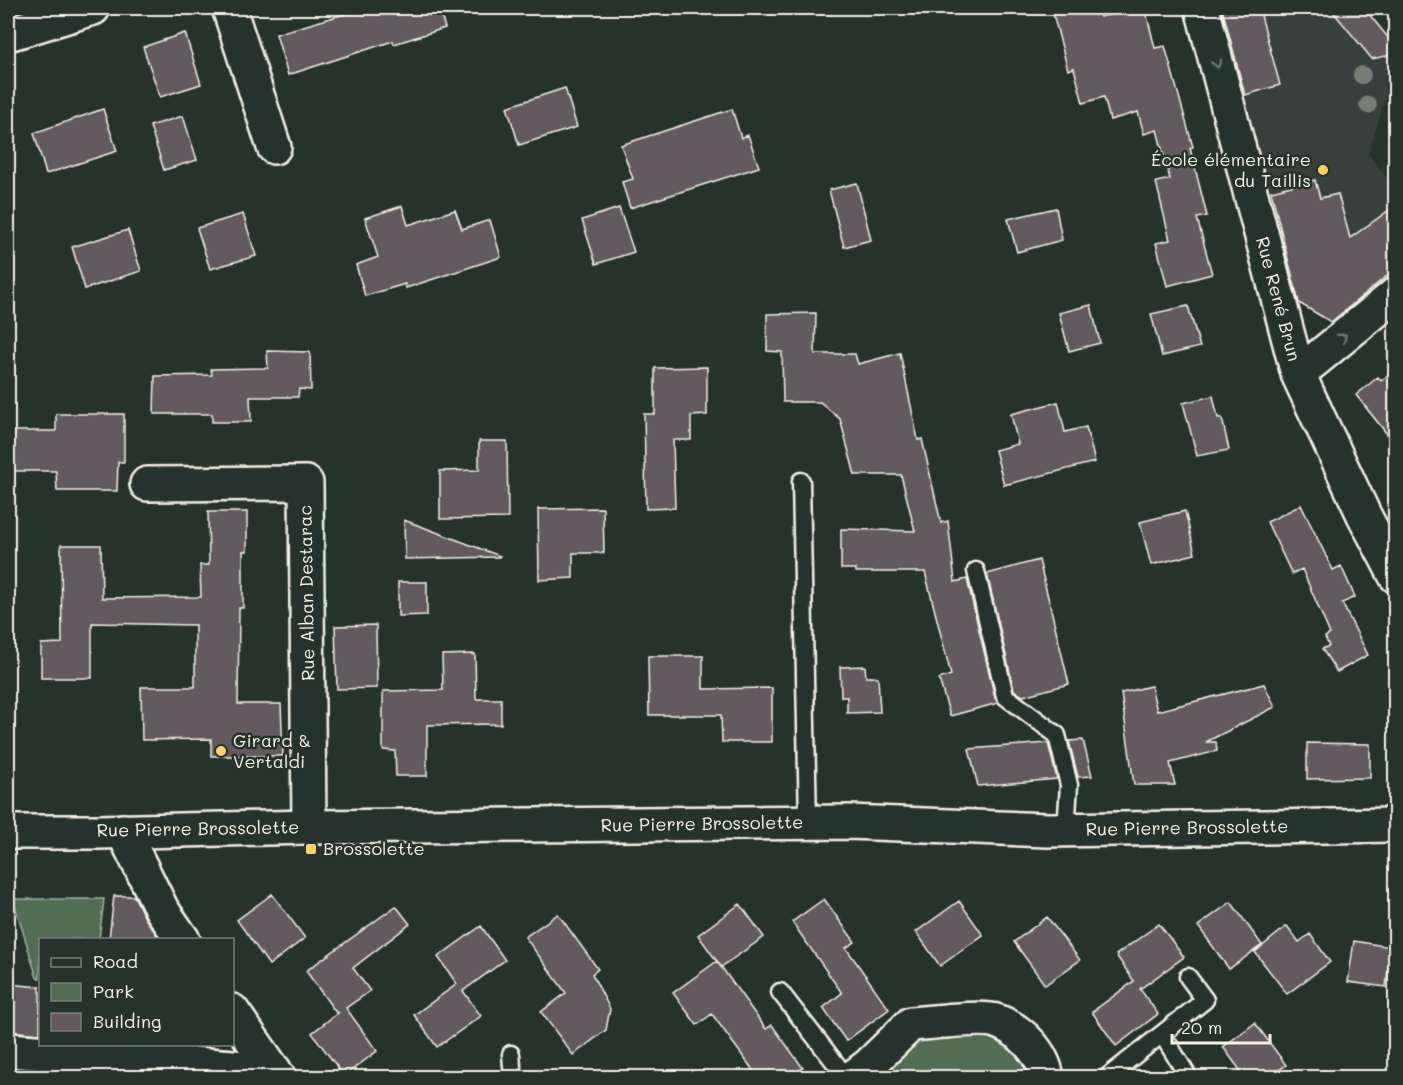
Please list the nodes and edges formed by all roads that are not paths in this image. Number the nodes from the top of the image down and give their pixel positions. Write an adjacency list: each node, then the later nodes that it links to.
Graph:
1 (93, 8): 4 (street)
2 (229, 8): 5 (street)
3 (1202, 8): 7 (street, Rue René Brun, one-way to 7)
4 (8, 34)
5 (274, 147)
6 (1395, 294): 7 (street, one-way to 6)
7 (1298, 374): 11 (street, Rue René Brun)
8 (801, 480): 12 (lane)
9 (147, 484): 14 (street, Rue Alban Destarac)
10 (976, 571): 15 (lane)
11 (1395, 576)
12 (808, 823): 14 (street, Rue Pierre Brossolette); 15 (street, Rue Pierre Brossolette)
13 (1395, 825): 15 (street, Rue Pierre Brossolette)
14 (309, 827): 16 (street, Rue Pierre Brossolette)
15 (1066, 829)
16 (123, 831): 17 (street, Rue Pierre Brossolette); 18 (street)
17 (8, 832)
18 (182, 938)
19 (1188, 977): 22 (lane)
20 (780, 992): 27 (lane)
21 (234, 1014): 25 (street)
22 (1162, 1034): 30 (lane); 31 (lane)
23 (8, 1050): 25 (street)
24 (511, 1054): 26 (lane)
25 (277, 1074)
26 (513, 1077)
27 (847, 1077)
28 (852, 1077): 29 (street)
29 (1047, 1077)
30 (1106, 1077)
31 (1189, 1077)

